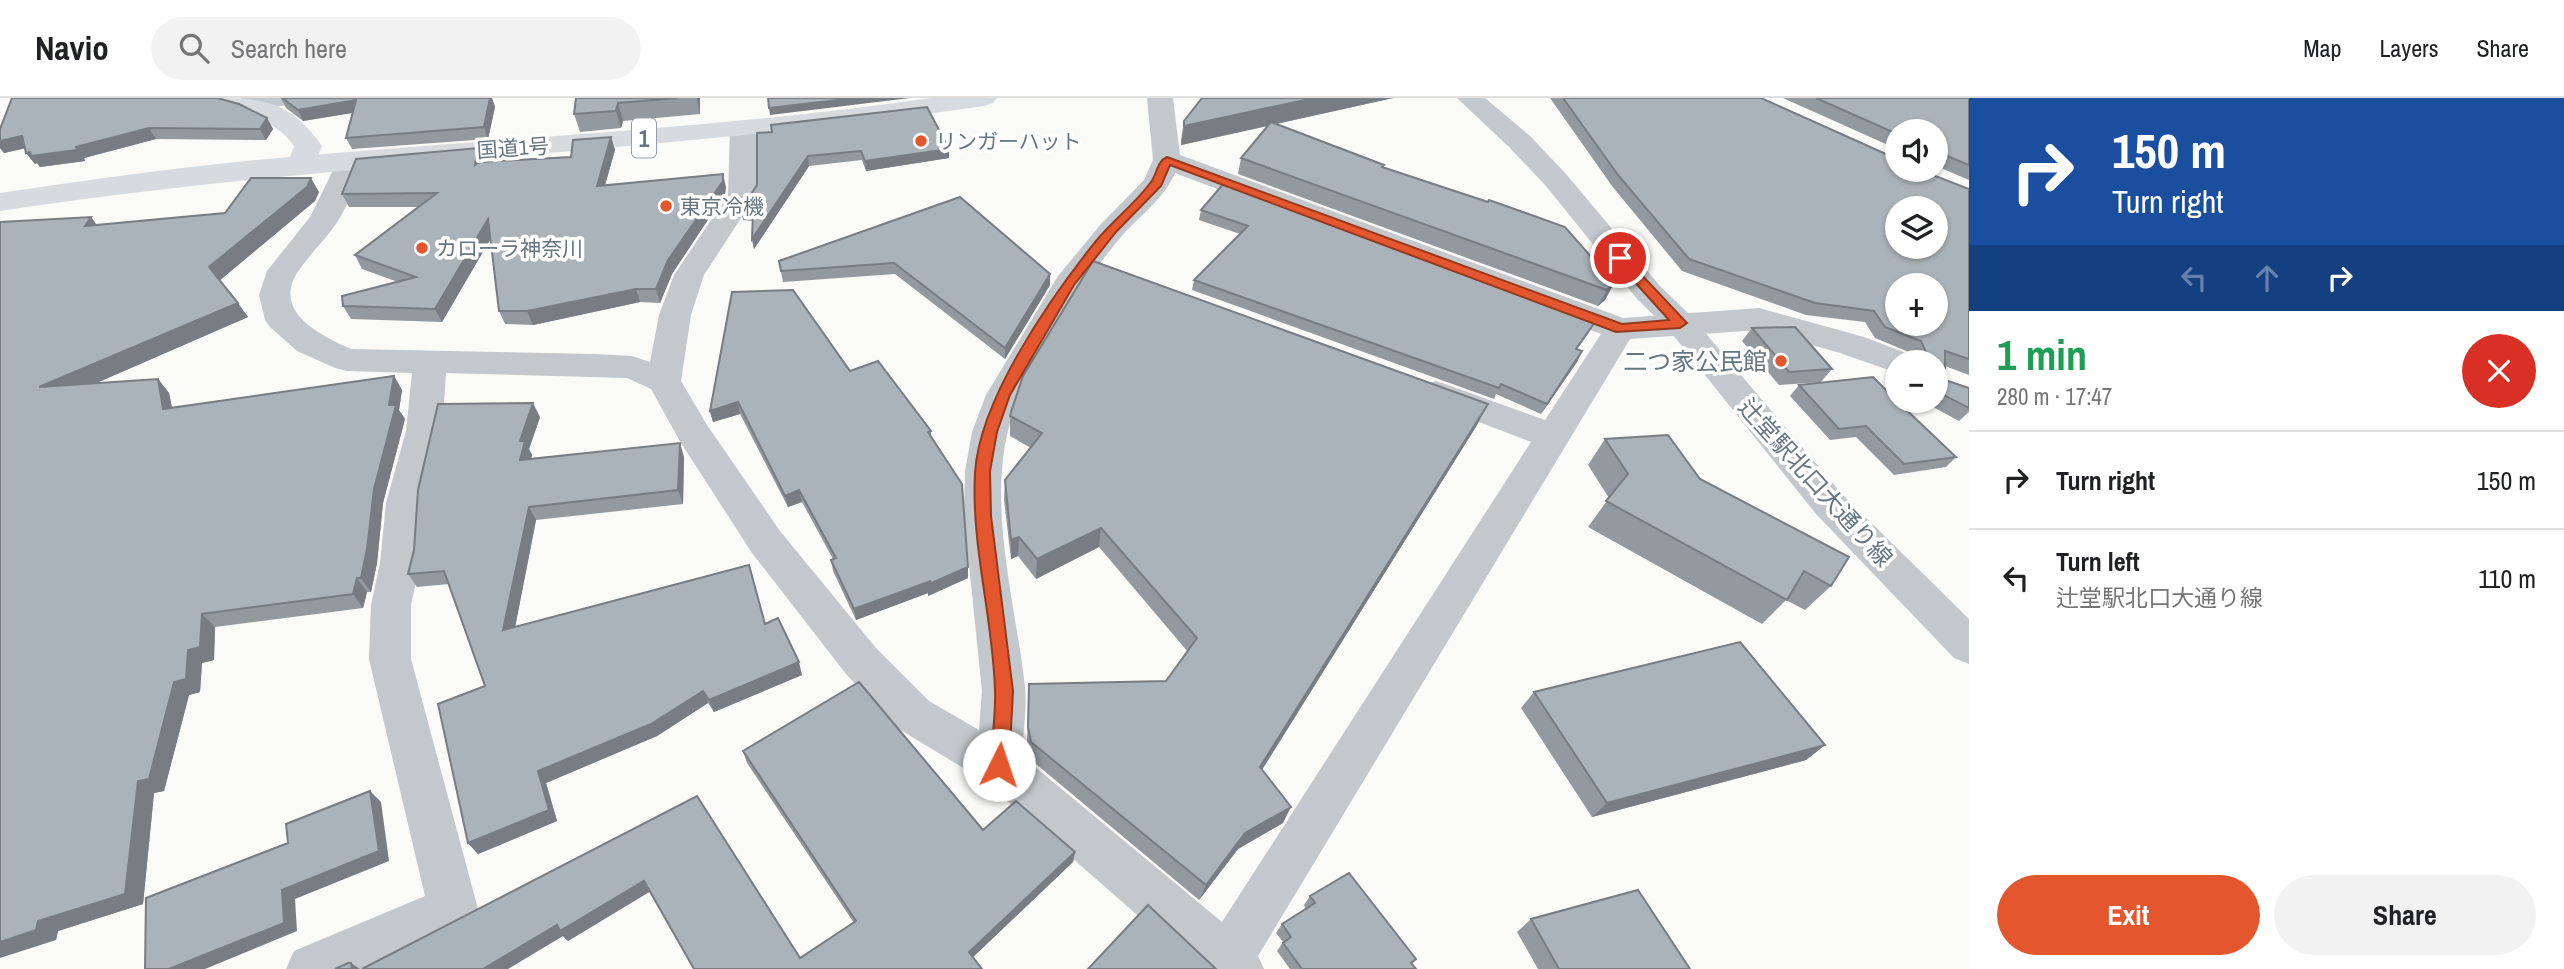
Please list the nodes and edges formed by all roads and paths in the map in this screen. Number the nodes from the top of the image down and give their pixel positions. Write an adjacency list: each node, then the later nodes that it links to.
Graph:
1 (221, 98): 6 (main road)
2 (289, 98): 6 (street)
3 (984, 98): 7 (main road, 国道1号 / 1)
4 (1160, 98): 9 (street)
5 (1470, 98): 12 (street, 辻堂駅北口大通り線)
6 (252, 103): 10 (main road)
7 (743, 129): 8 (main road, 国道1号 / 1); 16 (street)
8 (351, 160): 10 (main road, 国道1号 / 1); 15 (street)
9 (1167, 160): 13 (street); 20 (street)
10 (302, 163): 11 (main road, 国道1号 / 1)
11 (0, 202)
12 (1680, 323): 13 (street); 14 (street); 19 (street, 辻堂駅北口大通り線)
13 (1620, 329): 18 (street)
14 (1885, 357)
15 (430, 364): 16 (street); 22 (street)
16 (664, 381): 20 (street)
17 (1409, 383): 18 (street)
18 (1553, 436): 21 (street)
19 (1969, 646)
20 (999, 765): 21 (street)
21 (1233, 964)
22 (312, 969)

